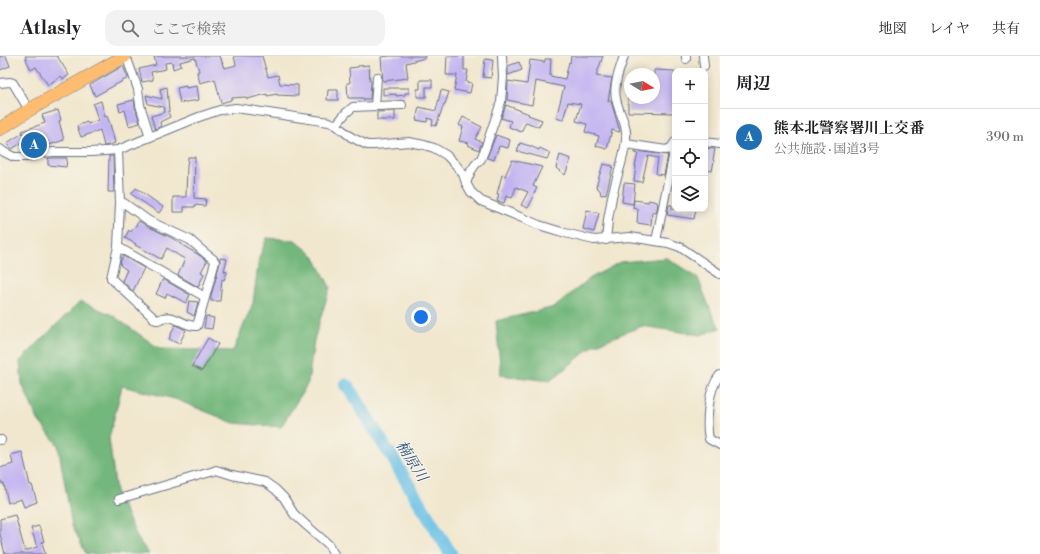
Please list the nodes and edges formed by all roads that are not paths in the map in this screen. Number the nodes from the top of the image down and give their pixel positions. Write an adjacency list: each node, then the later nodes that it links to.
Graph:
1 (126, 56): 10 (highway); 13 (street)
2 (502, 56): 21 (street)
3 (624, 56): 15 (street)
4 (704, 56): 5 (street)
5 (704, 66)
6 (377, 77): 9 (street)
7 (0, 83): 10 (street)
8 (402, 105): 9 (street)
9 (375, 106): 11 (street)
10 (29, 110): 12 (highway)
11 (336, 125): 13 (street); 21 (street)
12 (0, 129)
13 (150, 137): 19 (street)
14 (708, 142): 16 (street)
15 (626, 144): 17 (street); 23 (street)
16 (720, 144)
17 (672, 146)
18 (0, 149): 19 (street)
19 (118, 150): 22 (street)
20 (672, 162): 24 (street)
21 (466, 183): 23 (street)
22 (120, 203): 25 (street); 27 (street)
23 (606, 240): 24 (street)
24 (656, 241): 26 (street)
25 (118, 247): 27 (street); 27 (street)
26 (720, 274)
27 (206, 297)
28 (720, 375): 29 (street)
29 (720, 446)
30 (119, 499): 31 (street)
31 (334, 554)

